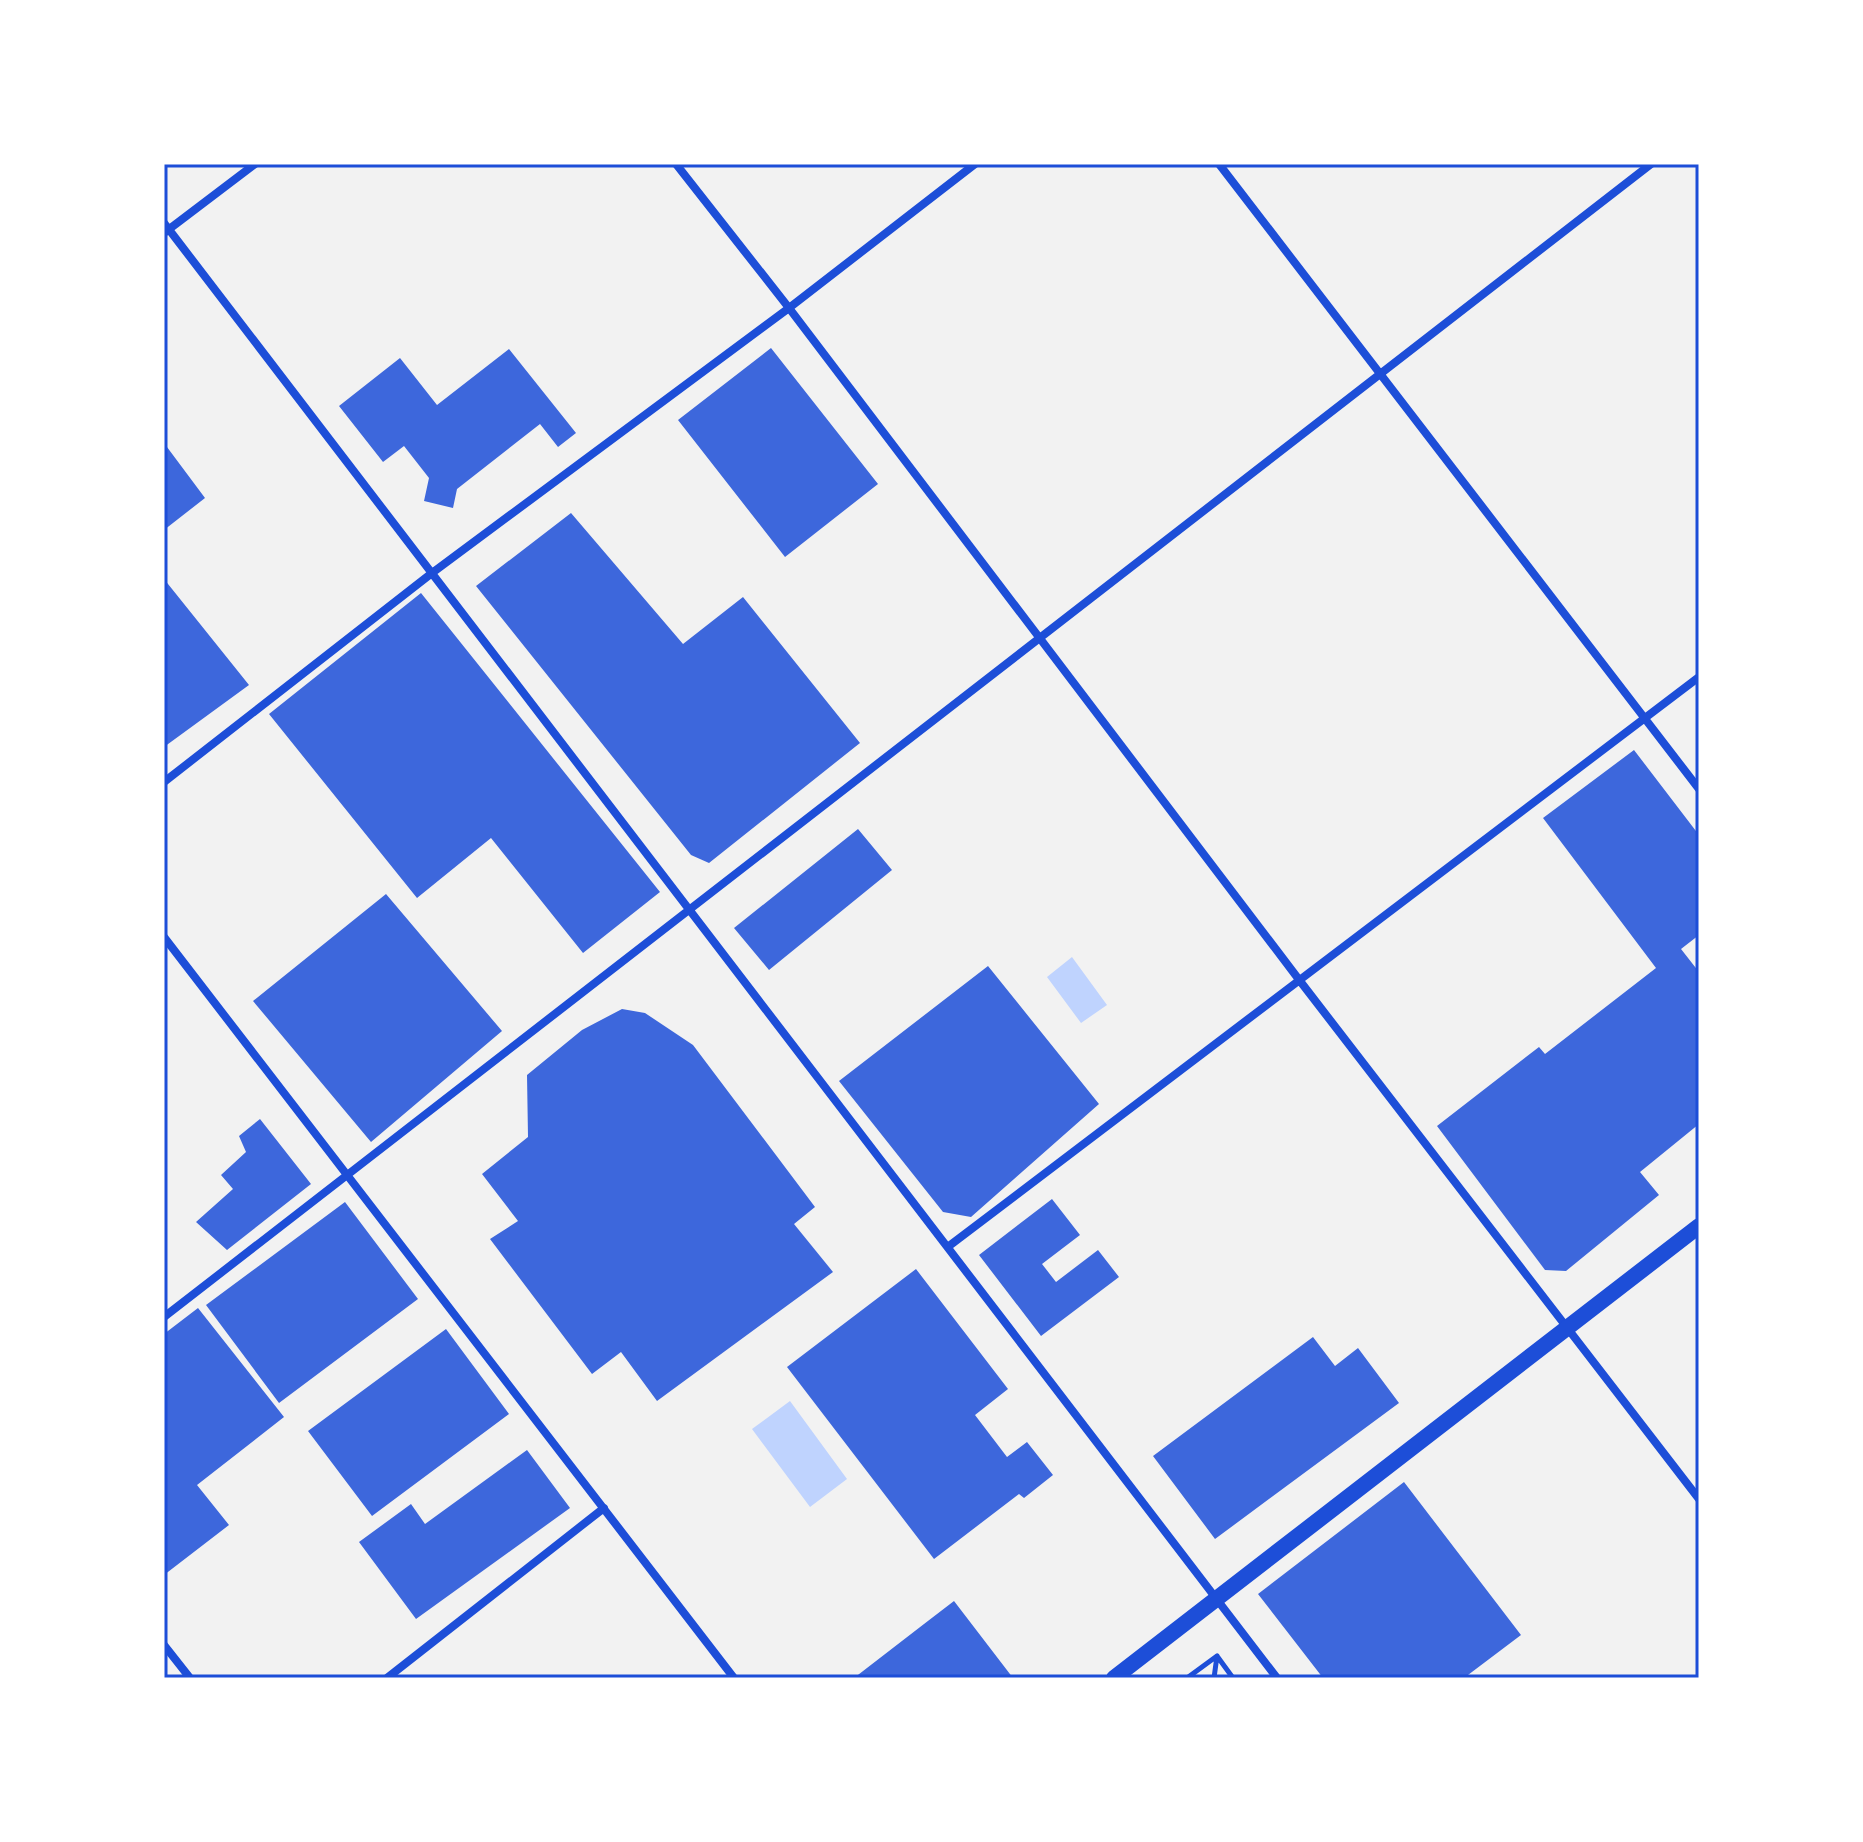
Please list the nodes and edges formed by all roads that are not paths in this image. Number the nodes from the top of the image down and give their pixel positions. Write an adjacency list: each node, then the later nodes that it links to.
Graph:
1 (255, 164): 6 (street)
2 (676, 164): 7 (street)
3 (975, 164): 7 (street)
4 (1219, 164): 8 (street)
5 (1651, 164): 8 (street)
6 (166, 228): 9 (street)
7 (789, 308): 9 (street); 10 (street)
8 (1380, 374): 10 (street); 12 (street)
9 (432, 573): 13 (street); 15 (street)
10 (1041, 637): 15 (street); 17 (street)
11 (1699, 677): 12 (street)
12 (1646, 719): 14 (street); 17 (street)
13 (164, 782)
14 (1699, 789)
15 (691, 909): 18 (street); 20 (street)
16 (164, 937): 18 (street)
17 (1300, 981): 20 (street); 22 (street)
18 (348, 1174): 21 (street); 24 (street)
19 (1699, 1226): 22 (main road)
20 (949, 1246): 25 (street)
21 (164, 1317)
22 (1567, 1327): 23 (street); 25 (main road)
23 (1699, 1499)
24 (604, 1508): 28 (street); 29 (street)
25 (1216, 1600): 30 (main road); 31 (street)
26 (164, 1645): 27 (street)
27 (190, 1678)
28 (387, 1678)
29 (734, 1678)
30 (1114, 1678)
31 (1277, 1678)

